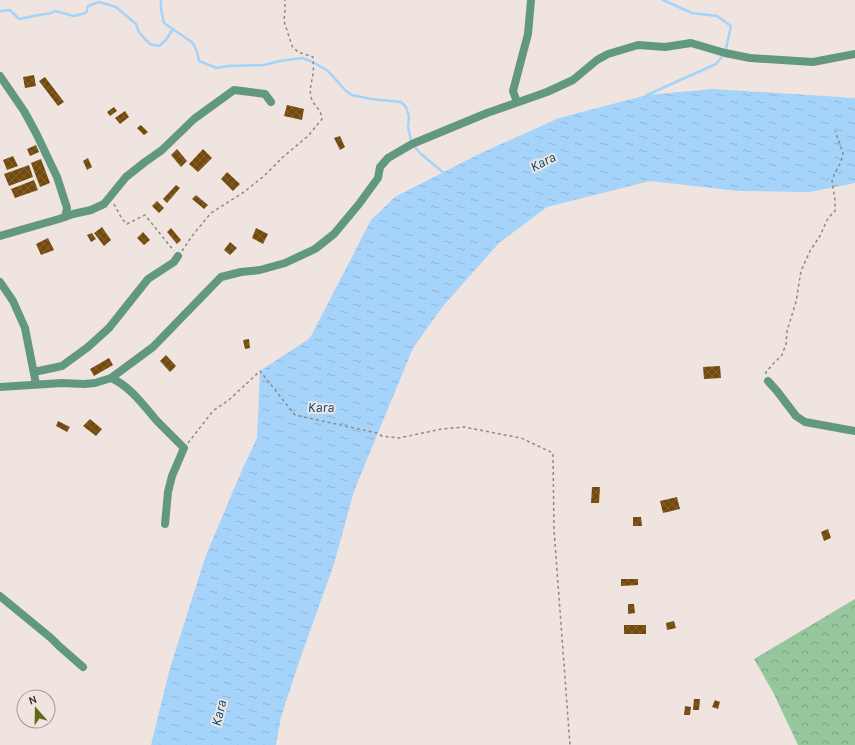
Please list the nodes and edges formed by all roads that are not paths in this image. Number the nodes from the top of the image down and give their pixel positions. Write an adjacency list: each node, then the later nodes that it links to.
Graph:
1 (531, 0): 5 (street)
2 (855, 54): 5 (street)
3 (0, 76): 6 (street)
4 (271, 102): 6 (street)
5 (517, 102): 11 (street)
6 (65, 217): 7 (street)
7 (0, 236)
8 (178, 256): 10 (street)
9 (0, 282): 10 (street)
10 (34, 372): 13 (street)
11 (111, 378): 13 (street); 16 (street)
12 (768, 381): 15 (street)
13 (36, 384): 14 (street)
14 (0, 387)
15 (855, 431)
16 (165, 524)
17 (0, 596): 18 (street)
18 (83, 667)

